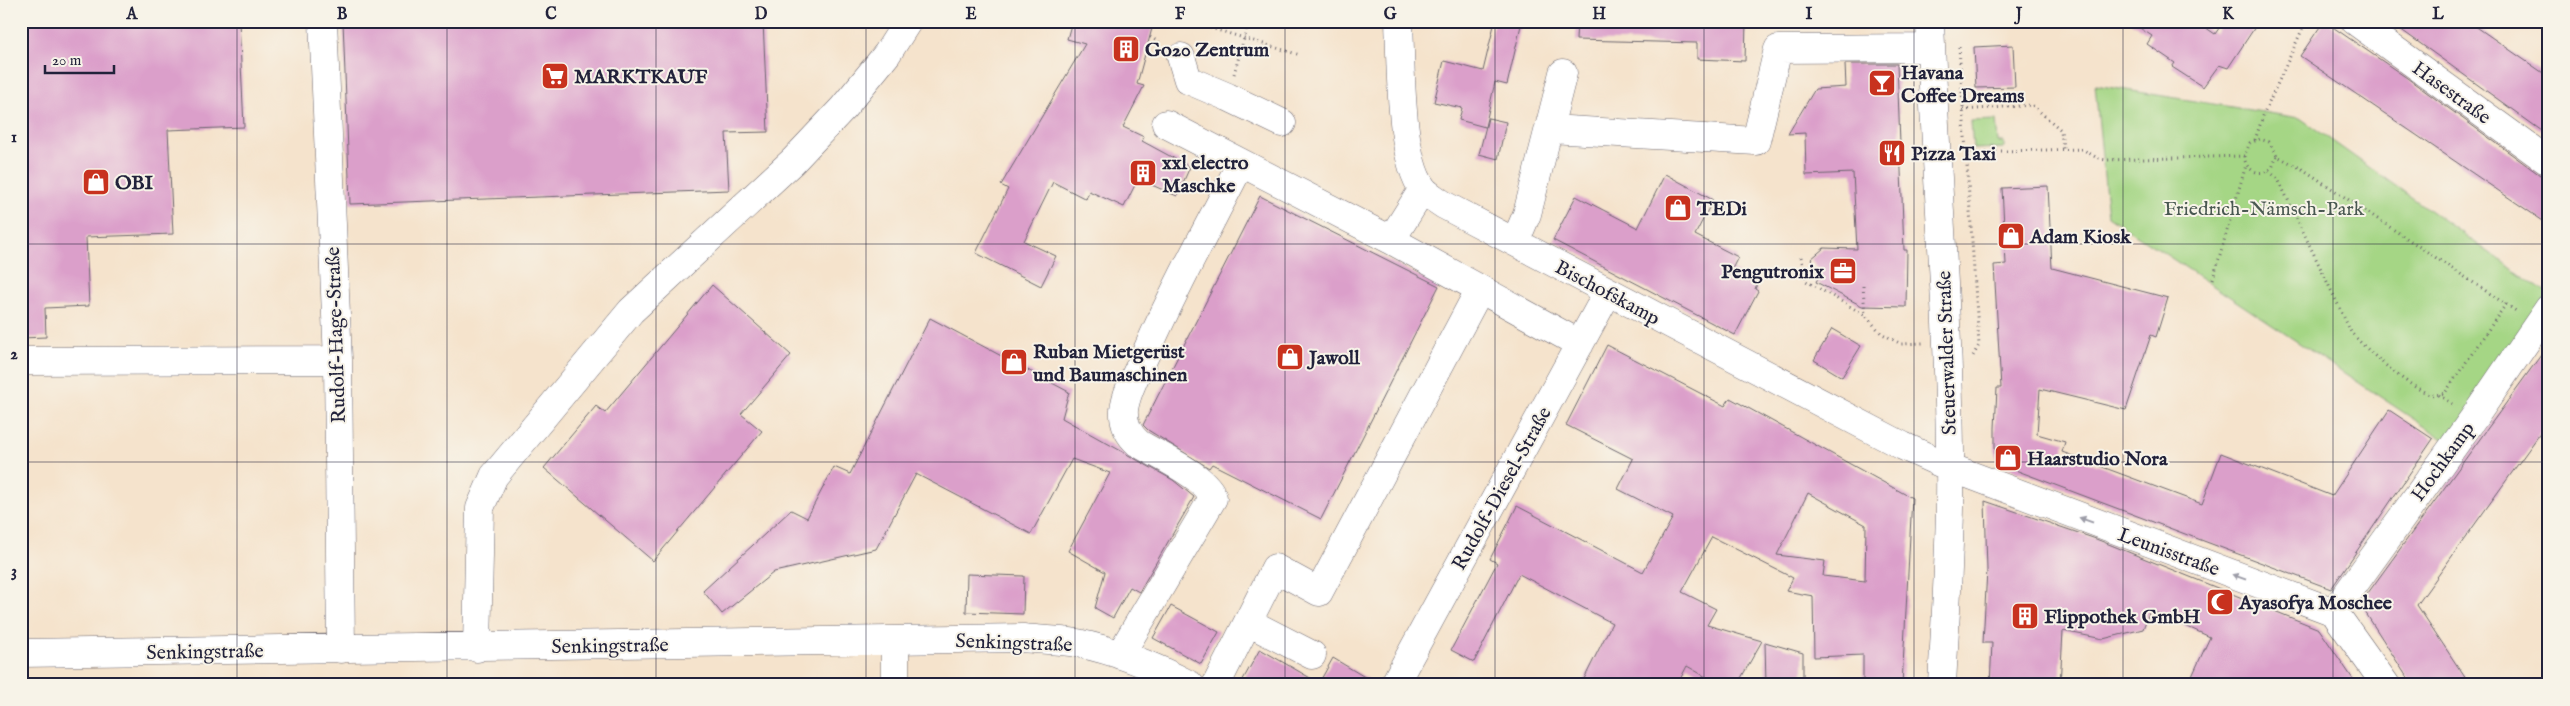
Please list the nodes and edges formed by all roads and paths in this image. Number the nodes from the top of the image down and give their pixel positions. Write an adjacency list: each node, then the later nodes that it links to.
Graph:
1 (324, 21): 41 (street, Rudolf-Hage-Straße)
2 (908, 21): 47 (street)
3 (1249, 21): 9 (path)
4 (1399, 21): 28 (street, Bischofskamp)
5 (1930, 21): 10 (street, Steuerwalder Straße)
6 (2306, 21): 19 (path)
7 (2354, 21): 24 (street, Hasestraße)
8 (1191, 22): 9 (path)
9 (1244, 39): 11 (path); 14 (path)
10 (1931, 48): 18 (street); 39 (street, Steuerwalder Straße)
11 (1300, 56)
12 (1182, 58): 14 (street)
13 (1563, 73): 18 (street)
14 (1228, 97): 16 (street)
15 (1962, 110): 20 (path)
16 (1282, 123)
17 (1166, 124): 25 (street)
18 (1550, 129): 30 (street)
19 (2254, 140): 22 (path); 23 (path)
20 (2062, 149): 21 (path); 22 (path)
21 (1966, 152)
22 (2244, 156): 26 (path)
23 (2277, 156): 27 (path); 36 (path)
24 (2549, 162)
25 (1241, 163): 29 (street); 50 (street)
26 (2246, 165): 27 (path); 32 (path)
27 (2269, 170): 36 (path)
28 (1423, 189): 29 (street); 30 (street, Bischofskamp)
29 (1391, 240): 34 (street)
30 (1515, 242): 35 (street, Bischofskamp)
31 (1801, 257): 37 (path)
32 (2213, 279)
33 (1863, 286): 37 (path)
34 (1480, 289): 40 (street); 45 (street)
35 (1608, 292): 40 (street, Rudolf-Diesel-Straße); 43 (street, Bischofskamp)
36 (2506, 304): 38 (path)
37 (1865, 314): 39 (path)
38 (2543, 316): 44 (street, Hochkamp)
39 (1947, 342): 43 (street, Steuerwalder Straße)
40 (1580, 344): 55 (street, Rudolf-Diesel-Straße)
41 (338, 360): 42 (street); 48 (street, Rudolf-Hage-Straße)
42 (21, 361)
43 (1949, 468): 44 (street, Leunisstraße, one-way to 43); 56 (street, Steuerwalder Straße)
44 (2334, 612): 57 (street)
45 (1248, 622): 51 (street); 54 (street)
46 (896, 640): 47 (street, Senkingstraße); 50 (street, Senkingstraße); 52 (street)
47 (476, 648): 48 (street, Senkingstraße)
48 (341, 649): 49 (street, Senkingstraße)
49 (21, 653)
50 (1120, 655): 53 (street, Senkingstraße)
51 (1312, 655)
52 (895, 685)
53 (1190, 685)
54 (1216, 685)
55 (1394, 685)
56 (1942, 685)
57 (2386, 685)

